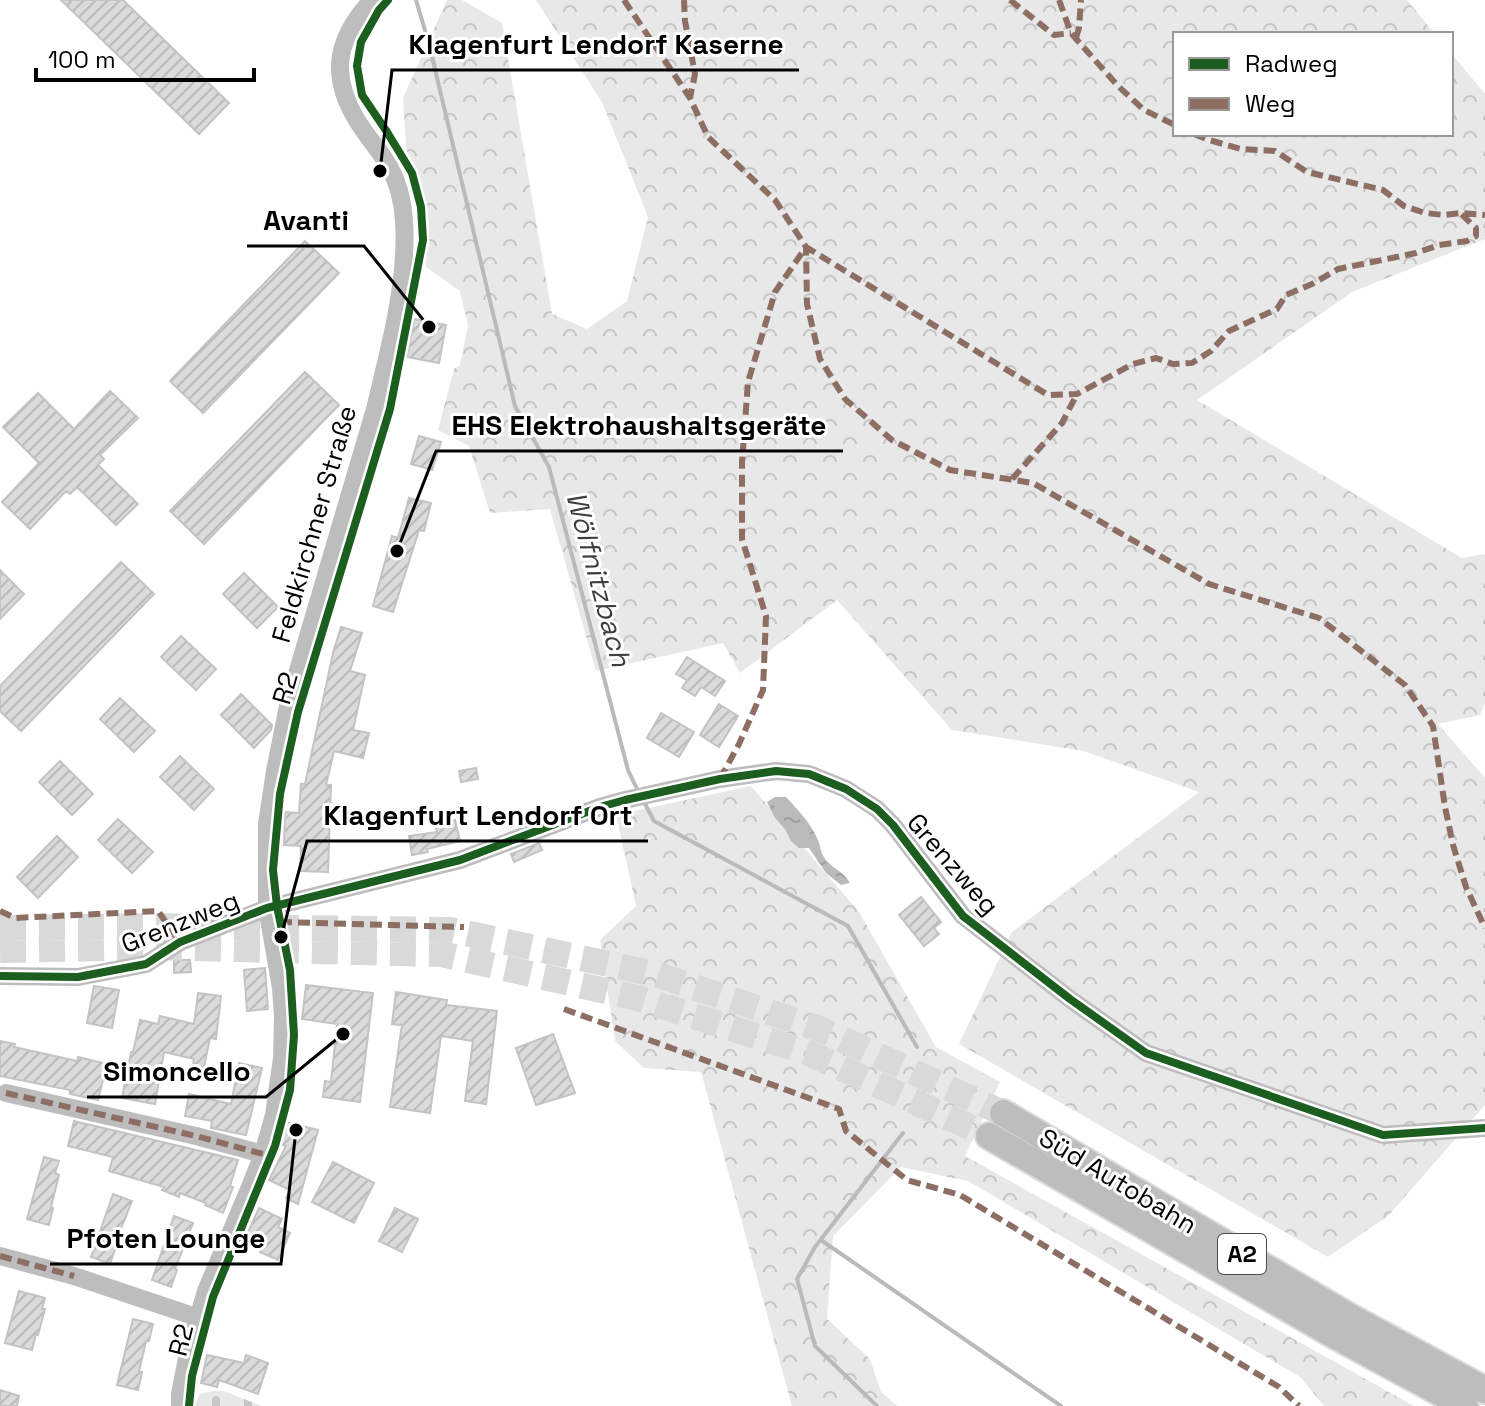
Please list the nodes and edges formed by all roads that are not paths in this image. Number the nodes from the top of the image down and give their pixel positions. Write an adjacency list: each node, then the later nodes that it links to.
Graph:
1 (372, 0): 2 (street, Feldkirchner Straße)
2 (267, 908): 3 (street, Grenzweg); 6 (street, Grenzweg); 8 (street, Feldkirchner Straße)
3 (0, 976)
4 (6, 1093): 8 (street)
5 (1003, 1113): 11 (highway, Süd Autobahn / A2)
6 (1485, 1128)
7 (989, 1136): 13 (highway, Süd Autobahn / A2)
8 (263, 1154): 10 (street, Feldkirchner Straße)
9 (0, 1256): 10 (street)
10 (199, 1318): 12 (street, Feldkirchner Straße)
11 (1485, 1390)
12 (180, 1406)
13 (1465, 1406)

